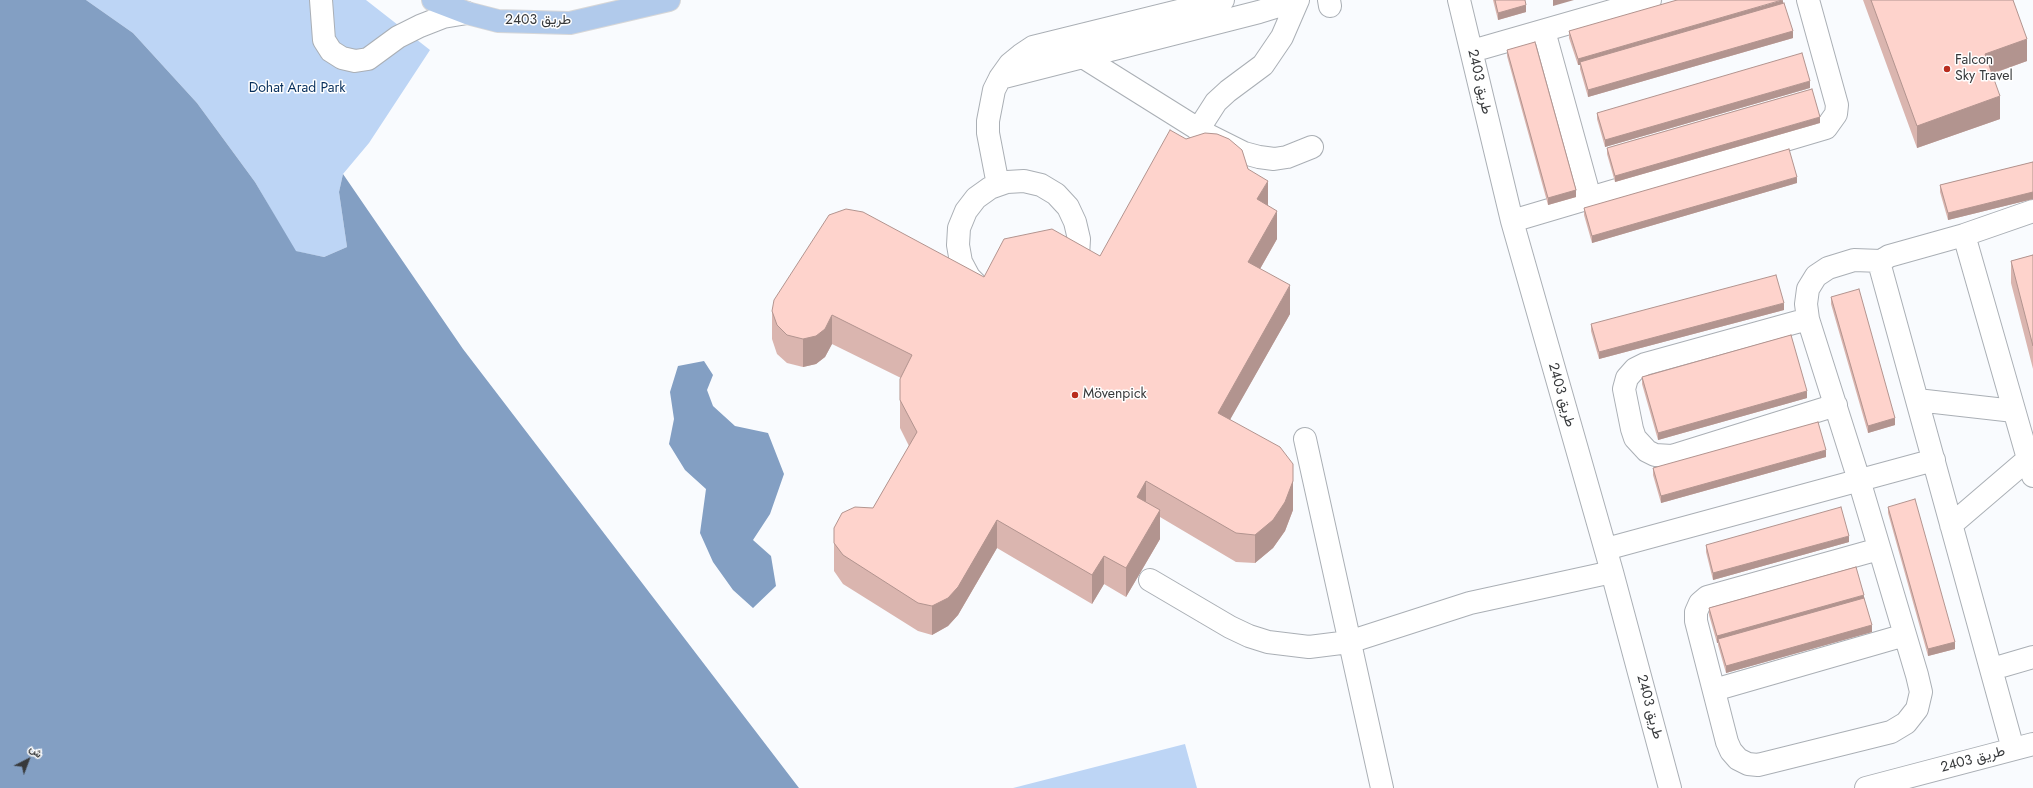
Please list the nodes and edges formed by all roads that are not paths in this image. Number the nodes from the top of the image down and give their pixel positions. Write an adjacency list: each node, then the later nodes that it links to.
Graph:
1 (321, 0): 9 (lane)
2 (432, 0): 9 (main road, طريق 2403)
3 (669, 0): 9 (main road, طريق 2403)
4 (1223, 0): 10 (lane)
5 (1298, 0): 12 (lane); 16 (lane)
6 (1459, 0): 13 (lane, طريق 2403)
7 (1650, 0): 11 (lane)
8 (1808, 0): 19 (lane)
9 (467, 12)
10 (1117, 26): 12 (lane); 15 (lane)
11 (1544, 31): 13 (lane); 19 (lane)
12 (1119, 48): 14 (lane)
13 (1472, 51): 21 (lane, طريق 2403)
14 (1083, 57): 15 (lane); 16 (lane)
15 (1000, 78): 18 (lane)
16 (1198, 130): 17 (lane)
17 (1312, 147)
18 (998, 185): 24 (lane); 25 (lane)
19 (1590, 198): 21 (lane)
20 (2033, 211): 22 (lane)
21 (1512, 221): 35 (lane, طريق 2403)
22 (1964, 235): 23 (lane); 29 (lane)
23 (1881, 262): 26 (lane); 27 (lane)
24 (1073, 270)
25 (990, 295)
26 (1808, 318): 28 (lane); 28 (lane)
27 (1917, 400): 29 (lane); 31 (lane)
28 (1836, 405): 33 (lane)
29 (2014, 411): 32 (lane)
30 (1305, 439): 40 (lane)
31 (1934, 460): 33 (lane); 34 (lane)
32 (2031, 468): 34 (lane)
33 (1859, 480): 35 (lane); 36 (lane)
34 (1951, 525): 42 (lane)
35 (1606, 549): 37 (lane, طريق 2403)
36 (1879, 549): 39 (lane); 43 (lane)
37 (1612, 572): 40 (lane); 46 (lane, طريق 2403)
38 (1150, 580): 40 (lane)
39 (1905, 635): 43 (lane); 43 (lane)
40 (1348, 642): 45 (lane)
41 (2033, 658): 42 (lane)
42 (1992, 669): 44 (lane)
43 (1714, 690)
44 (2023, 746): 47 (lane, طريق 2403)
45 (1382, 788)
46 (1670, 788)
47 (1866, 788)

